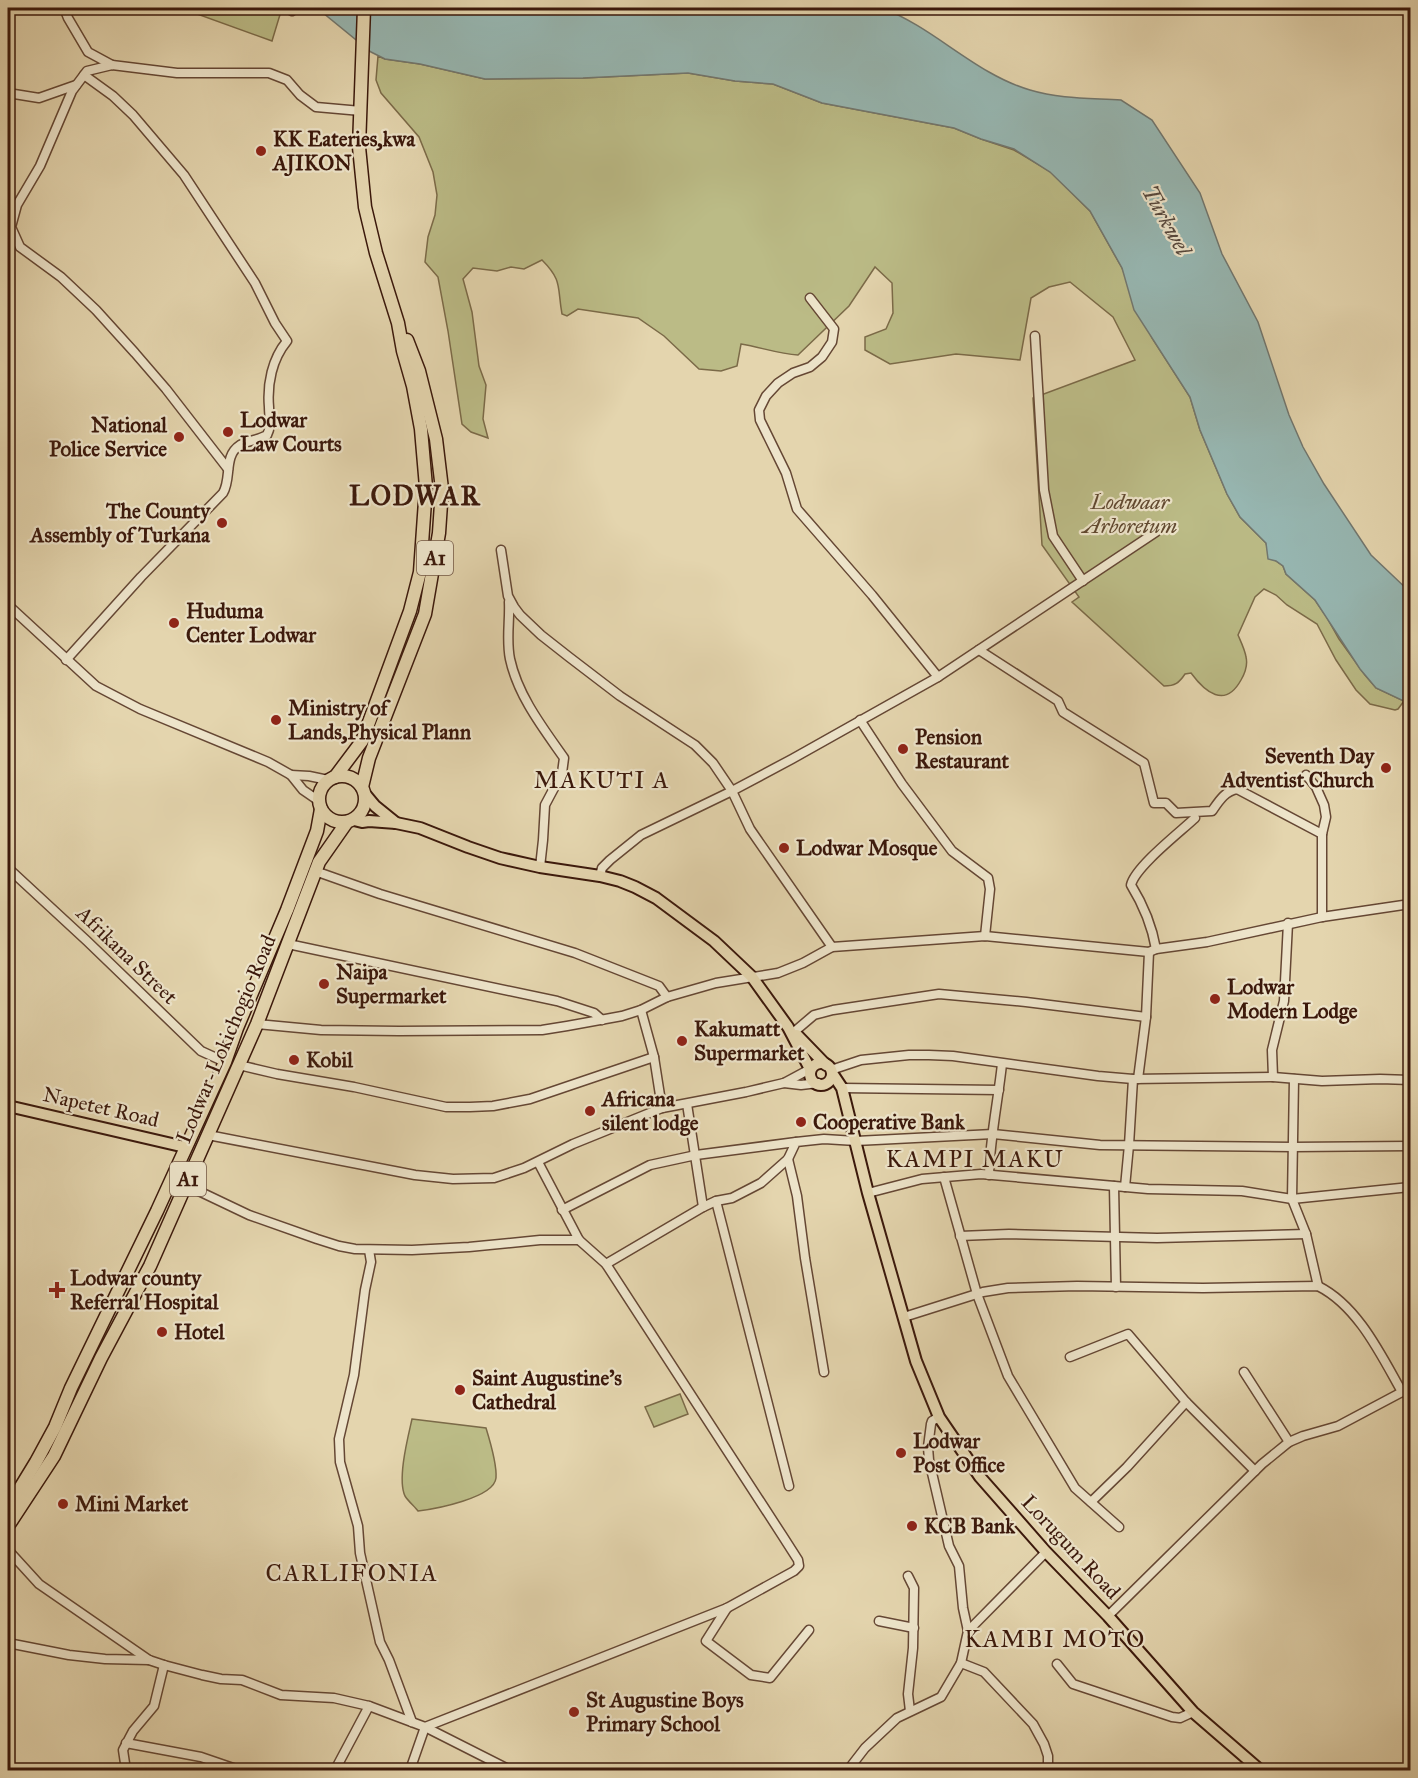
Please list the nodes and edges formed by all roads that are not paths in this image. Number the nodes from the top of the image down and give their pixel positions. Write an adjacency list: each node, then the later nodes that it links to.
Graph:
1 (64, 8): 3 (street)
2 (364, 8): 7 (highway, A1)
3 (112, 65): 4 (street); 7 (street)
4 (84, 75): 5 (street); 11 (street)
5 (76, 85): 6 (street); 11 (street)
6 (8, 93)
7 (361, 111): 9 (highway, A1)
8 (810, 298): 19 (street)
9 (398, 324): 23 (highway, A1); 24 (highway, A1)
10 (1035, 336): 14 (street)
11 (228, 469): 18 (street)
12 (1156, 532): 14 (street)
13 (501, 549): 15 (street)
14 (1083, 581): 17 (street)
15 (508, 596): 25 (street); 31 (street)
16 (8, 605): 18 (street)
17 (979, 650): 19 (street); 30 (street)
18 (66, 660): 21 (street)
19 (938, 677): 20 (street)
20 (860, 720): 25 (street); 38 (street)
21 (291, 775): 23 (street); 26 (street)
22 (1306, 775): 30 (street)
23 (332, 779): 24 (highway); 26 (highway, A1)
24 (364, 790): 28 (highway, A1); 29 (main road)
25 (732, 791): 34 (street); 40 (street)
26 (320, 805): 28 (highway); 50 (highway, Lodwar-Lokichogio Road / A1)
27 (1196, 818): 41 (street)
28 (350, 821): 29 (main road); 33 (highway, Lodwar-Lokichogio Road / A1)
29 (396, 823): 31 (main road)
30 (1322, 834): 36 (street)
31 (540, 867): 34 (main road)
32 (8, 868): 50 (street, Afrikana Street)
33 (315, 871): 39 (highway, Lodwar-Lokichogio Road / A1); 43 (street)
34 (600, 876): 42 (main road)
35 (1410, 904): 36 (street)
36 (1322, 917): 37 (street)
37 (1288, 923): 41 (street); 55 (street)
38 (986, 936): 40 (street); 41 (street)
39 (288, 944): 46 (street); 47 (highway, Lodwar-Lokichogio Road / A1)
40 (832, 947): 42 (street)
41 (1152, 951): 45 (street)
42 (752, 977): 43 (street); 48 (main road)
43 (667, 997): 44 (street)
44 (641, 1010): 46 (street); 49 (street)
45 (1146, 1017): 48 (street); 56 (street)
46 (602, 1020): 47 (street)
47 (257, 1024): 52 (highway, Lodwar-Lokichogio Road / A1)
48 (791, 1030): 53 (main road); 54 (main road)
49 (654, 1057): 52 (street); 65 (street)
50 (225, 1062): 73 (highway, Lodwar-Lokichogio Road / A1)
51 (1002, 1064): 54 (street); 56 (street); 62 (street)
52 (239, 1065): 68 (highway, Lodwar-Lokichogio Road / A1)
53 (810, 1069): 54 (main road); 59 (street); 60 (main road)
54 (830, 1069): 60 (main road); 61 (main road)
55 (1273, 1077): 56 (street); 57 (street)
56 (1135, 1079): 71 (street)
57 (1294, 1079): 58 (street); 74 (street)
58 (1410, 1080)
59 (784, 1083): 60 (street); 63 (street)
60 (820, 1084): 66 (main road)
61 (842, 1088): 62 (street); 66 (main road, Lorugum Road)
62 (999, 1090): 67 (street)
63 (687, 1104): 65 (street); 75 (street)
64 (8, 1106): 73 (main road, Napetet Road)
65 (662, 1108): 77 (street)
66 (846, 1108): 69 (main road, Lorugum Road)
67 (993, 1134): 69 (street); 71 (street); 78 (street)
68 (208, 1135): 77 (street); 80 (highway, Lodwar-Lokichogio Road / A1)
69 (856, 1141): 70 (street); 84 (main road, Lorugum Road)
70 (796, 1142): 75 (street); 76 (street)
71 (1130, 1145): 74 (street); 82 (street)
72 (1410, 1146): 74 (street)
73 (185, 1147): 109 (highway, Lodwar-Lokichogio Road / A1)
74 (1293, 1147): 85 (street)
75 (696, 1155): 87 (street); 88 (street)
76 (788, 1158): 86 (street); 100 (street)
77 (538, 1162): 88 (street)
78 (989, 1175): 79 (street); 81 (street)
79 (944, 1177): 84 (street); 90 (street)
80 (186, 1185): 93 (street); 110 (highway, Lodwar-Lokichogio Road / A1)
81 (1114, 1186): 82 (street); 91 (street)
82 (1125, 1187): 85 (street)
83 (1410, 1187): 85 (street)
84 (868, 1193): 98 (main road, Lorugum Road)
85 (1292, 1199): 89 (street)
86 (716, 1201): 87 (street); 107 (street)
87 (703, 1207): 94 (street)
88 (562, 1210): 92 (street)
89 (1306, 1234): 91 (street); 95 (street)
90 (960, 1236): 91 (street); 97 (street)
91 (1114, 1236): 96 (street)
92 (579, 1240): 93 (street); 94 (street)
93 (369, 1250): 129 (street)
94 (606, 1264): 115 (street)
95 (1318, 1286): 96 (street); 102 (street)
96 (1116, 1287): 97 (street)
97 (977, 1294): 98 (street); 108 (street)
98 (904, 1317): 104 (main road, Lorugum Road)
99 (1070, 1357): 103 (street)
100 (824, 1372)
101 (1244, 1372): 105 (street)
102 (1406, 1391): 105 (street)
103 (1186, 1402): 106 (street); 108 (street)
104 (939, 1416): 113 (main road, Lorugum Road); 120 (street)
105 (1289, 1442): 106 (street)
106 (1255, 1471): 116 (street)
107 (789, 1486)
108 (1091, 1502): 111 (street)
109 (8, 1508)
110 (8, 1526)
111 (1119, 1527)
112 (8, 1550): 122 (street)
113 (1046, 1552): 116 (main road, Lorugum Road); 120 (street)
114 (908, 1576): 118 (street)
115 (727, 1608): 119 (street); 130 (street)
116 (1108, 1616): 128 (main road, Lorugum Road)
117 (879, 1621): 118 (street)
118 (914, 1628): 127 (street)
119 (809, 1630)
120 (968, 1631): 123 (street)
121 (8, 1643): 122 (street)
122 (149, 1660): 125 (street)
123 (961, 1663): 127 (street); 138 (street)
124 (1057, 1664): 128 (street)
125 (164, 1665): 126 (street); 131 (street)
126 (369, 1706): 129 (street); 135 (street)
127 (910, 1712): 137 (street)
128 (1193, 1712): 139 (main road, Lorugum Road)
129 (412, 1722): 130 (street)
130 (425, 1727): 132 (street); 136 (street)
131 (126, 1743): 133 (street); 134 (street)
132 (504, 1769)
133 (126, 1770)
134 (239, 1770)
135 (335, 1770)
136 (410, 1770)
137 (848, 1770)
138 (1048, 1770)
139 (1260, 1770)

